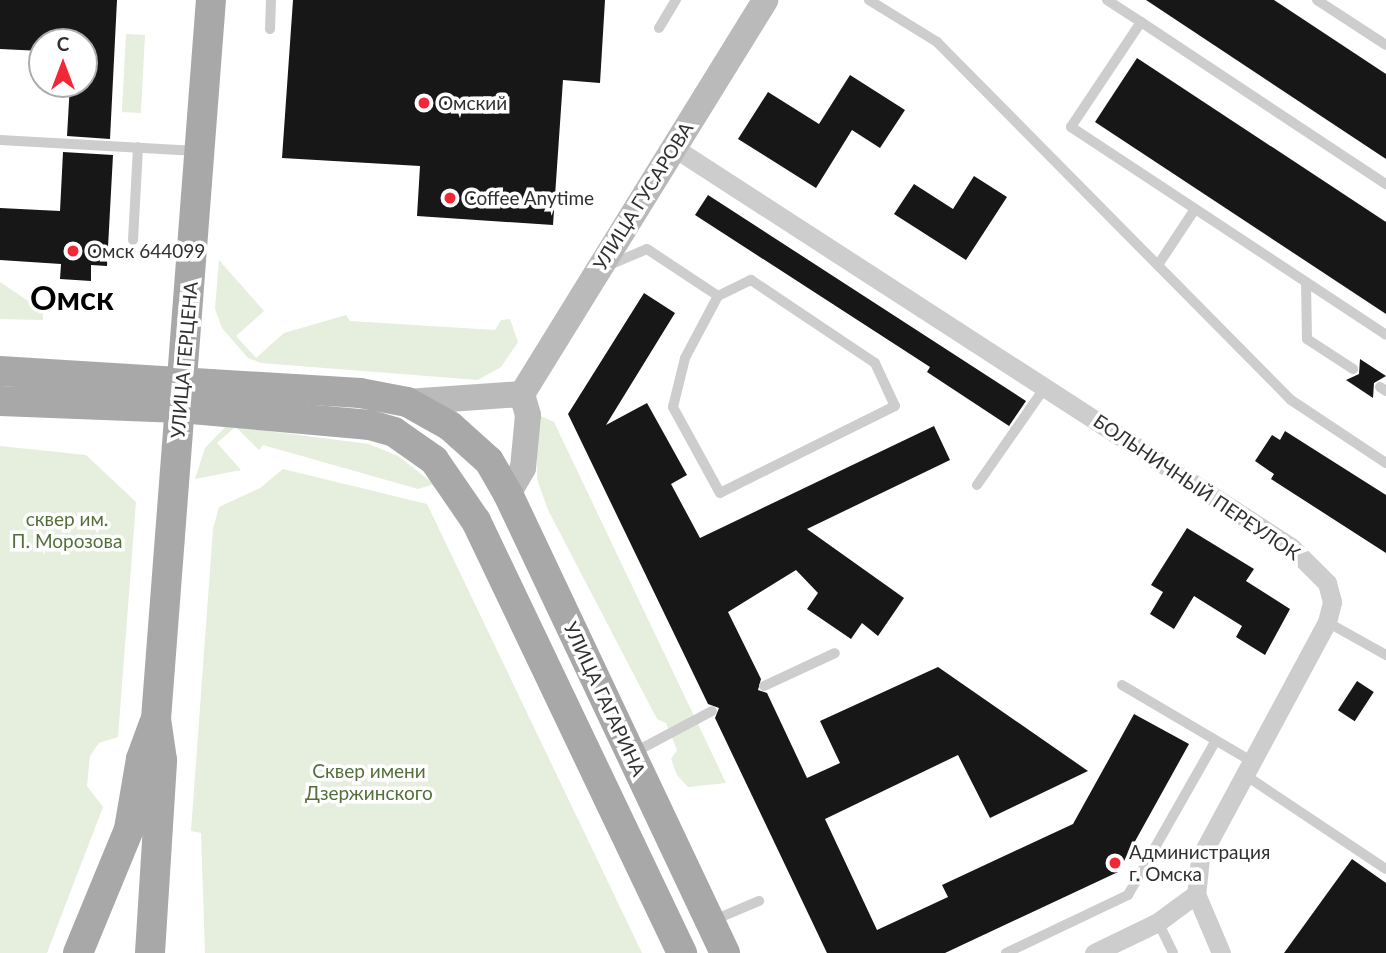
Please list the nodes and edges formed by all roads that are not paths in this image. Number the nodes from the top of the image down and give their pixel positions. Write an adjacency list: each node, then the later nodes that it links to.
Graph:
1 (211, 0): 15 (main road, УЛИЦА ГЕРЦЕНА)
2 (271, 0): 10 (lane)
3 (676, 0): 9 (lane)
4 (765, 0): 14 (main road, УЛИЦА ГУСАРОВА)
5 (869, 0): 19 (lane)
6 (1107, 0): 8 (lane)
7 (1317, 0): 11 (lane)
8 (1141, 22): 16 (lane); 17 (lane)
9 (659, 28)
10 (270, 29)
11 (1386, 45)
12 (0, 140): 13 (lane)
13 (138, 147): 15 (lane); 18 (lane)
14 (673, 147): 20 (main road, УЛИЦА ГУСАРОВА); 26 (street, БОЛЬНИЧНЫЙ ПЕРЕУЛОК)
15 (201, 151): 27 (main road, УЛИЦА ГЕРЦЕНА)
16 (1386, 184)
17 (1195, 209): 19 (lane); 21 (lane)
18 (133, 240)
19 (1157, 265): 31 (lane)
20 (596, 271): 22 (lane); 28 (main road, УЛИЦА ГУСАРОВА)
21 (1306, 282): 23 (lane); 24 (lane)
22 (718, 296): 22 (lane)
23 (1386, 335)
24 (1353, 369)
25 (0, 371): 27 (main road)
26 (1045, 386): 32 (lane); 34 (street, БОЛЬНИЧНЫЙ ПЕРЕУЛОК)
27 (182, 394): 29 (main road); 30 (main road); 40 (main road, УЛИЦА ГЕРЦЕНА); 46 (main road, УЛИЦА ГАГАРИНА)
28 (522, 394): 30 (main road); 33 (main road)
29 (0, 401)
30 (407, 402): 33 (main road, УЛИЦА ГАГАРИНА)
31 (1386, 463)
32 (977, 485)
33 (509, 494): 42 (main road, УЛИЦА ГАГАРИНА)
34 (1327, 622): 36 (lane); 43 (street, БОЛЬНИЧНЫЙ ПЕРЕУЛОК)
35 (835, 653): 38 (lane)
36 (1386, 655)
37 (1122, 685): 41 (lane)
38 (764, 686)
39 (712, 711): 42 (lane)
40 (156, 719): 51 (main road); 52 (main road)
41 (1215, 742): 43 (lane); 55 (lane)
42 (631, 754): 44 (main road, УЛИЦА ГАГАРИНА)
43 (1248, 768): 45 (lane); 47 (street, БОЛЬНИЧНЫЙ ПЕРЕУЛОК)
44 (680, 860): 46 (main road); 49 (main road, УЛИЦА ГАГАРИНА)
45 (1386, 869)
46 (646, 876): 53 (main road, УЛИЦА ГАГАРИНА)
47 (1196, 894): 50 (street); 58 (street)
48 (759, 901): 49 (lane)
49 (711, 922): 54 (main road, УЛИЦА ГАГАРИНА)
50 (1158, 922): 56 (street); 57 (lane)
51 (78, 953)
52 (150, 953)
53 (682, 953)
54 (726, 953)
55 (1006, 953)
56 (1094, 953)
57 (1173, 953)
58 (1222, 953)

